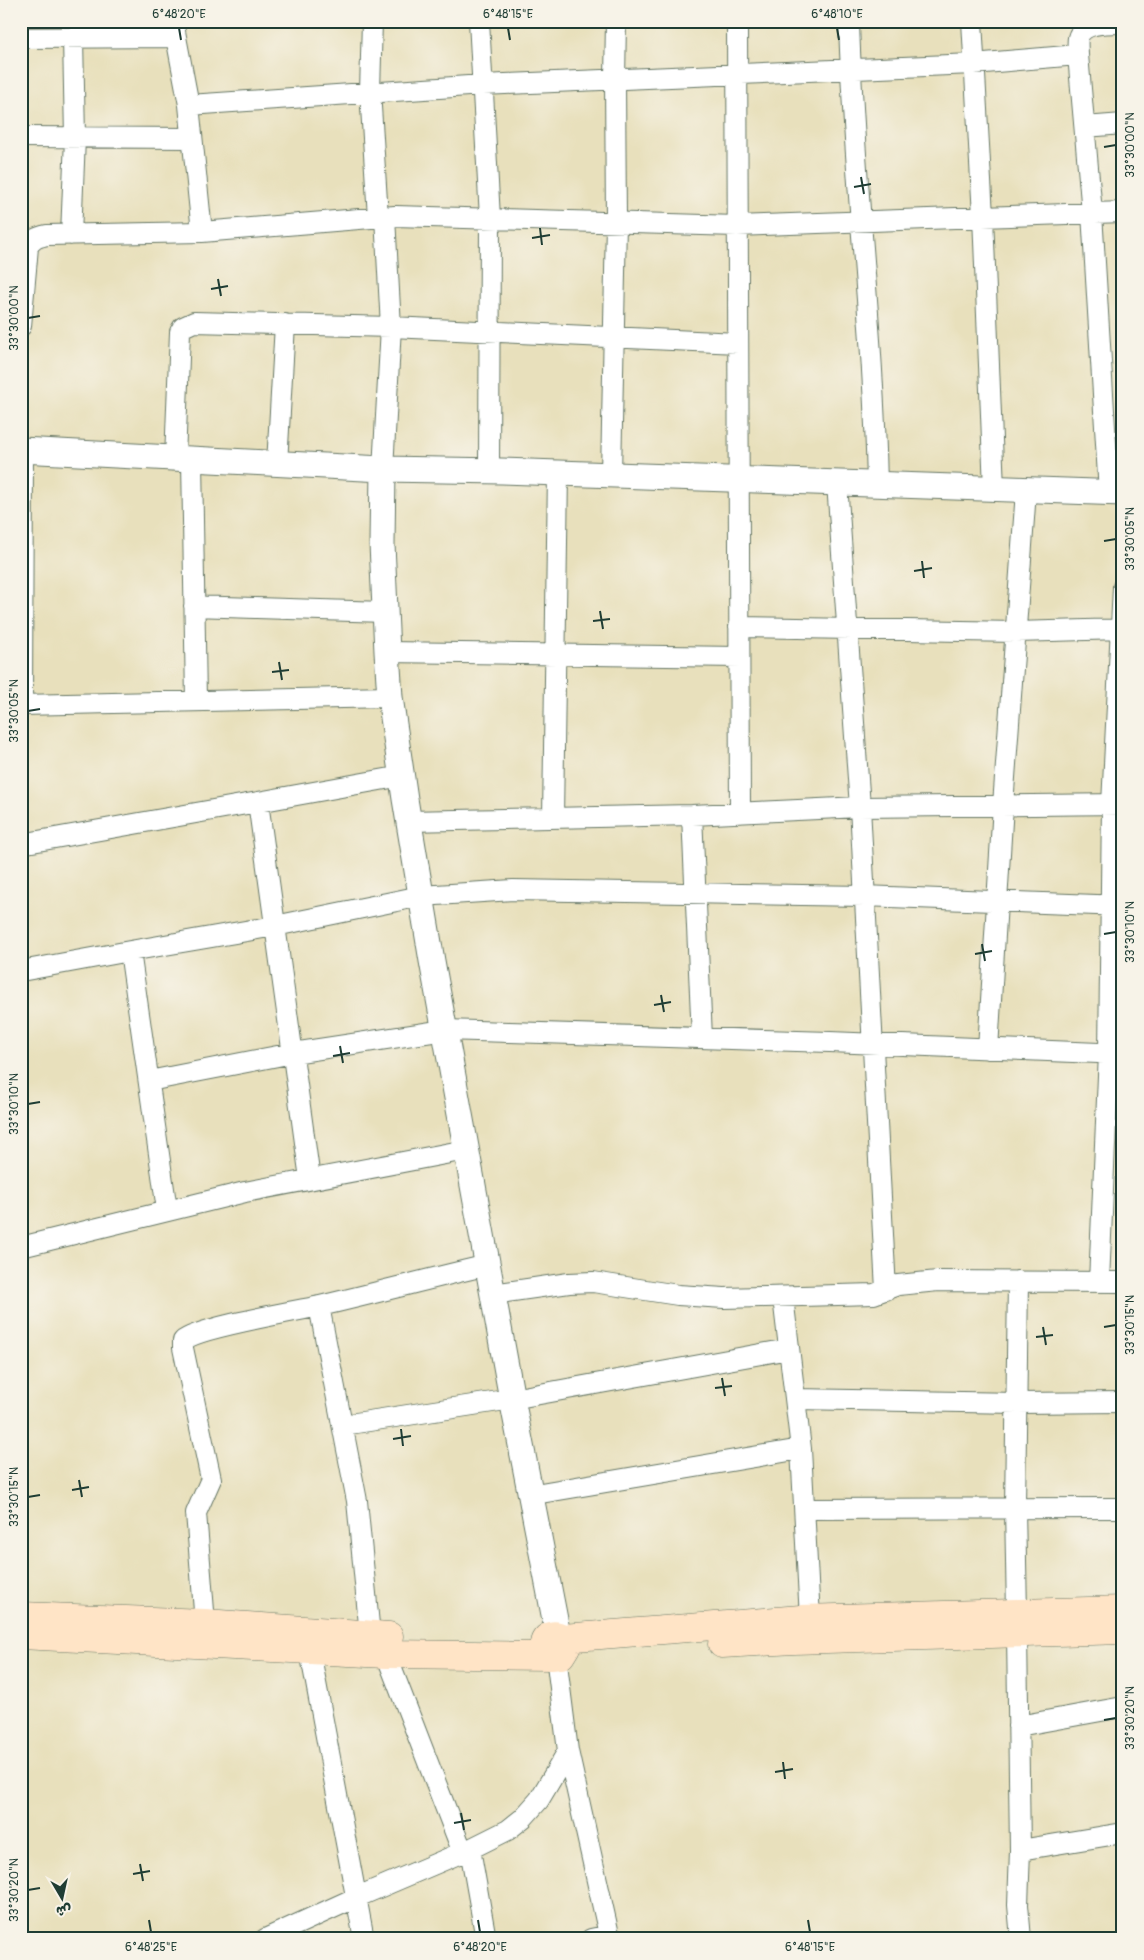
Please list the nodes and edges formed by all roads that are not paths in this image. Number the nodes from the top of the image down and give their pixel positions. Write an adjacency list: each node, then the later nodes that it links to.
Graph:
1 (372, 21): 17 (street)
2 (479, 21): 16 (street)
3 (616, 21): 15 (street)
4 (737, 21): 14 (street)
5 (849, 21): 13 (street)
6 (972, 21): 12 (street)
7 (1123, 23): 11 (street)
8 (174, 29): 9 (street); 18 (street)
9 (73, 37): 10 (street); 22 (street)
10 (21, 38)
11 (1078, 55): 12 (street); 20 (street)
12 (973, 64): 13 (street); 26 (street)
13 (850, 68): 14 (street); 30 (street)
14 (736, 73): 15 (street); 31 (street)
15 (615, 79): 16 (street); 29 (street)
16 (483, 85): 17 (street); 28 (street)
17 (370, 91): 18 (street); 27 (street)
18 (189, 105): 23 (street)
19 (1123, 124): 20 (street)
20 (1085, 127): 25 (street)
21 (21, 137): 22 (street)
22 (75, 138): 23 (street); 33 (street)
23 (192, 138): 32 (street)
24 (1123, 212): 25 (street)
25 (1092, 213): 26 (street); 52 (street)
26 (983, 216): 30 (street); 50 (street)
27 (381, 217): 28 (street); 32 (street); 36 (street)
28 (490, 218): 29 (street); 37 (street)
29 (616, 222): 31 (street); 38 (street)
30 (860, 223): 31 (street); 49 (street)
31 (738, 226): 39 (street)
32 (202, 232): 33 (street)
33 (71, 235): 35 (street)
34 (285, 324): 36 (street); 41 (street); 42 (street)
35 (21, 326)
36 (391, 327): 37 (street); 43 (street)
37 (490, 330): 38 (street); 44 (street)
38 (613, 336): 39 (street); 46 (street)
39 (738, 343): 47 (street)
40 (22, 450): 41 (street); 65 (street)
41 (184, 459): 42 (street); 54 (street)
42 (277, 464): 43 (street)
43 (383, 469): 44 (street); 55 (street)
44 (489, 471): 45 (street)
45 (558, 473): 46 (street); 61 (street)
46 (611, 475): 47 (street)
47 (738, 479): 48 (street); 56 (street)
48 (837, 483): 49 (street); 57 (street)
49 (877, 485): 50 (street)
50 (994, 489): 51 (street)
51 (1026, 491): 52 (street); 59 (street)
52 (1116, 493)
53 (1123, 588): 58 (street)
54 (194, 606): 55 (street); 64 (street)
55 (385, 612): 60 (street)
56 (739, 627): 57 (street); 62 (street)
57 (846, 628): 59 (street); 70 (street)
58 (1121, 629): 59 (street); 68 (street)
59 (1016, 632): 69 (street)
60 (387, 652): 61 (street); 63 (street)
61 (556, 654): 62 (street); 73 (street)
62 (739, 657): 71 (street)
63 (390, 697): 64 (street); 66 (street)
64 (196, 701): 65 (street)
65 (22, 705)
66 (402, 776): 67 (street); 74 (street)
67 (258, 802): 75 (street); 81 (street)
68 (1118, 804): 69 (street); 80 (street)
69 (1003, 805): 70 (street); 79 (street)
70 (860, 807): 71 (street); 78 (street)
71 (740, 812): 72 (street)
72 (692, 815): 73 (street); 76 (street)
73 (553, 818): 74 (street)
74 (408, 821): 77 (street)
75 (21, 844)
76 (695, 893): 77 (street); 78 (street); 85 (street)
77 (421, 896): 81 (street); 84 (street)
78 (864, 896): 79 (street); 86 (street)
79 (997, 902): 80 (street); 87 (street)
80 (1117, 905): 89 (street)
81 (274, 926): 82 (street); 88 (street)
82 (130, 951): 83 (street); 90 (street)
83 (21, 971)
84 (445, 1030): 85 (street); 88 (street); 91 (street)
85 (702, 1038): 86 (street)
86 (873, 1044): 87 (street); 99 (street)
87 (988, 1048): 89 (street)
88 (293, 1053): 90 (street); 92 (street)
89 (1116, 1054): 97 (street)
90 (148, 1081): 93 (street)
91 (466, 1150): 92 (street); 95 (street)
92 (310, 1179): 93 (street)
93 (167, 1210): 94 (street)
94 (21, 1247)
95 (488, 1265): 100 (street); 102 (street)
96 (1018, 1281): 97 (street); 99 (street); 107 (street)
97 (1099, 1282): 98 (street)
98 (1123, 1282)
99 (886, 1290): 101 (street)
100 (493, 1294): 101 (street); 104 (street)
101 (783, 1298): 103 (street)
102 (319, 1306): 108 (street); 117 (street)
103 (789, 1349): 104 (street); 105 (street)
104 (512, 1399): 108 (street); 110 (street)
105 (796, 1399): 107 (street); 109 (street)
106 (1123, 1402): 107 (street)
107 (1016, 1403): 111 (street)
108 (343, 1425): 121 (street)
109 (801, 1449): 110 (street); 113 (street)
110 (530, 1495): 122 (street)
111 (1015, 1507): 112 (street); 113 (street); 118 (street)
112 (1123, 1508)
113 (805, 1509): 116 (street)
114 (1123, 1610): 118 (main road)
115 (21, 1616): 117 (main road)
116 (810, 1619): 118 (main road); 122 (main road)
117 (205, 1623): 121 (main road)
118 (1017, 1623): 119 (main road); 122 (main road); 125 (street)
119 (1123, 1630)
120 (21, 1635): 123 (main road)
121 (378, 1645): 122 (main road); 123 (main road); 129 (street)
122 (556, 1646): 126 (street)
123 (310, 1651): 130 (street)
124 (1123, 1707): 125 (street)
125 (1018, 1726): 128 (street)
126 (568, 1751): 129 (street); 131 (street)
127 (1123, 1833): 128 (street)
128 (1020, 1850): 135 (street)
129 (466, 1851): 130 (street); 134 (street)
130 (356, 1898): 132 (street); 133 (street)
131 (604, 1937)
132 (265, 1939)
133 (364, 1939)
134 (486, 1939)
135 (1021, 1939)

